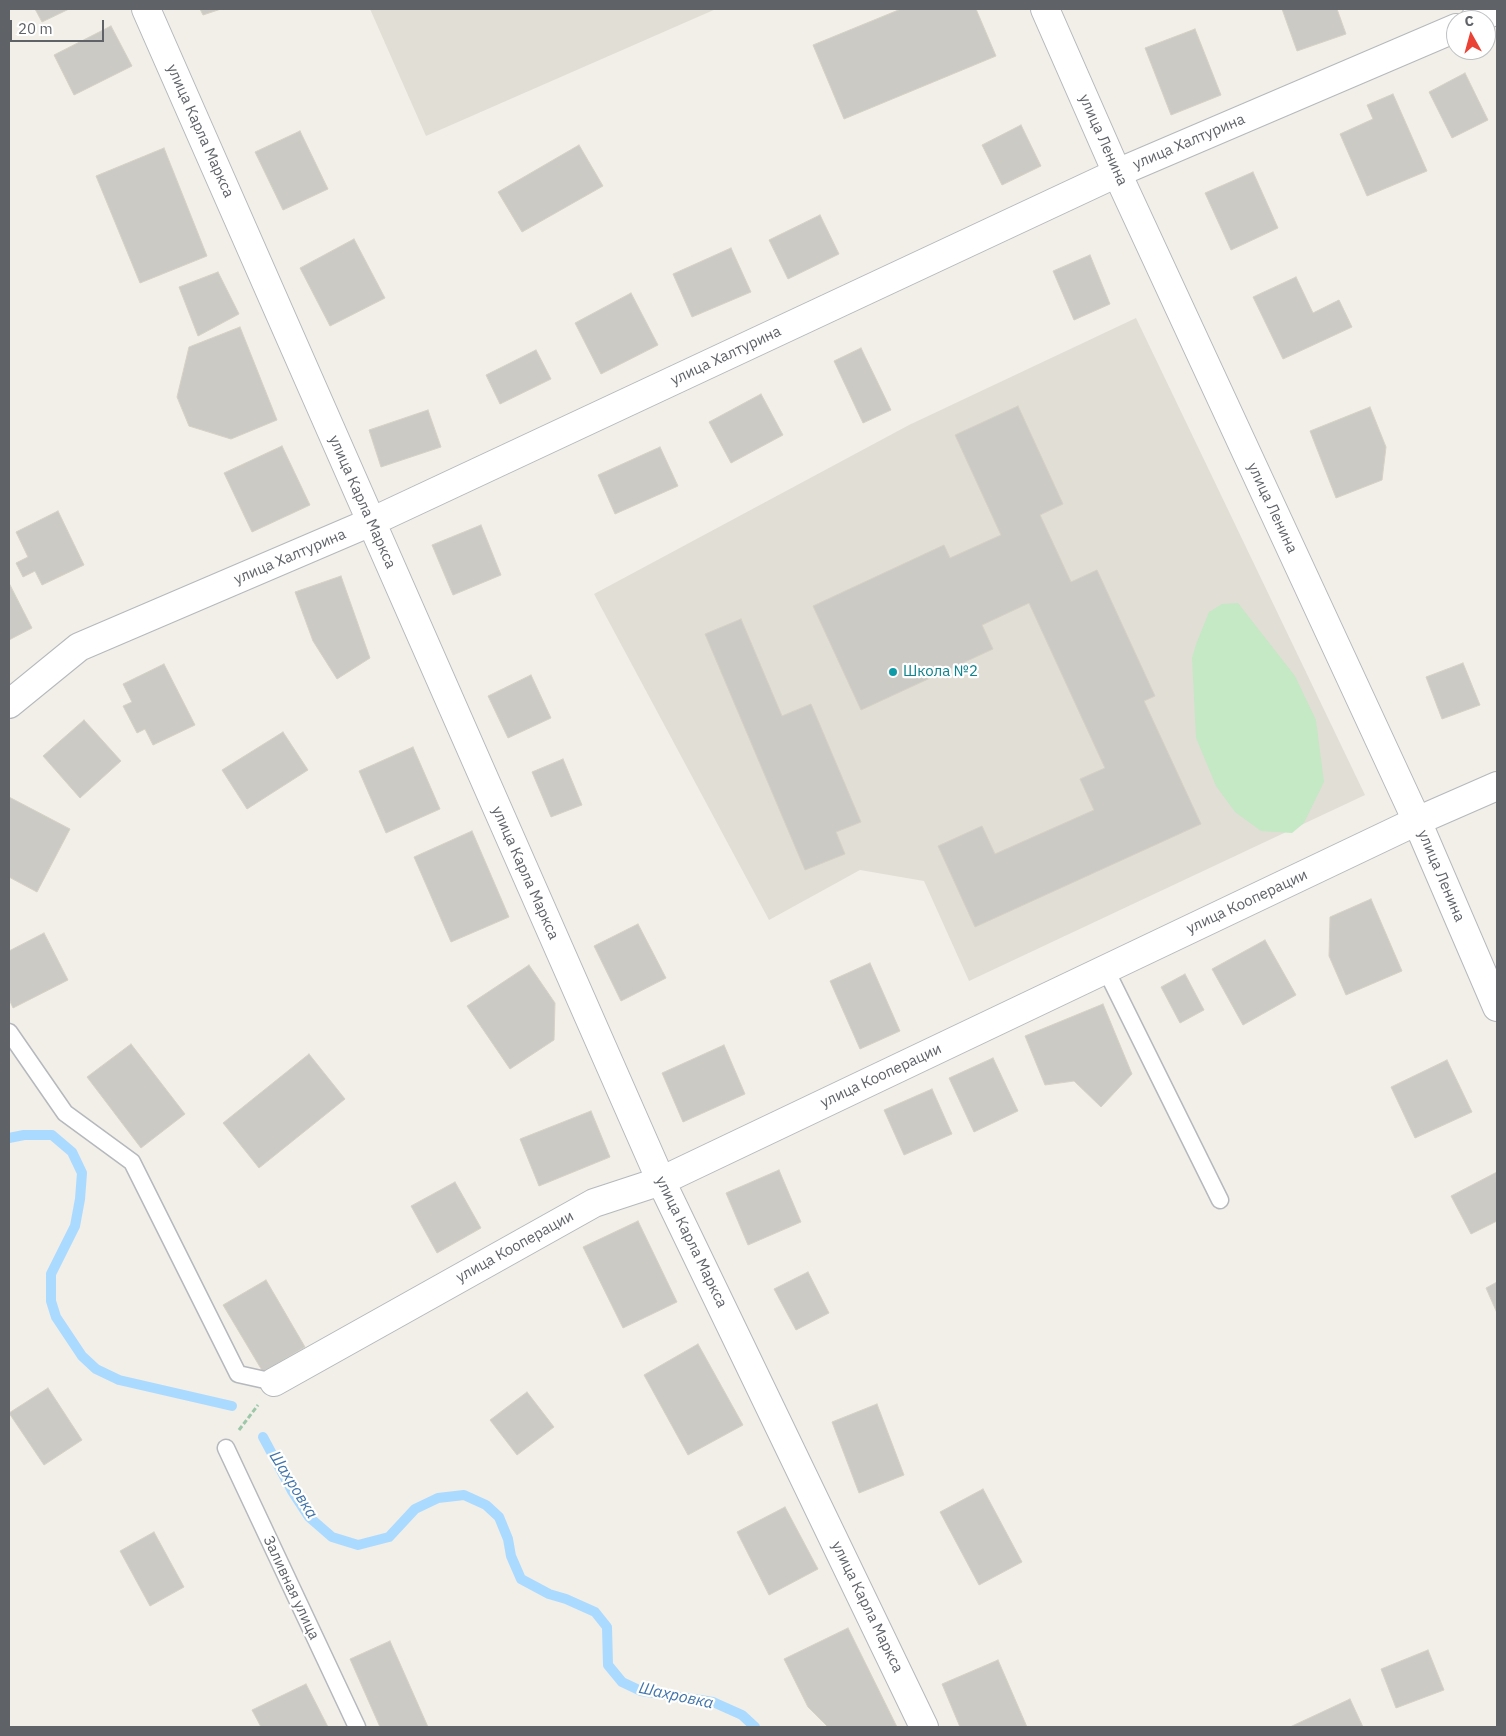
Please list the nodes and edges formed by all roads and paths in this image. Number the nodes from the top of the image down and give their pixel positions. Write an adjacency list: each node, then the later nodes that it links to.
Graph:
1 (146, 9): 5 (street, улица Карла Маркса)
2 (1045, 9): 4 (street, улица Ленина)
3 (1446, 32): 4 (street, улица Халтурина)
4 (1117, 173): 5 (street, улица Халтурина); 8 (street, улица Ленина)
5 (371, 522): 6 (street, улица Халтурина); 12 (street, улица Карла Маркса)
6 (9, 704)
7 (1497, 786): 8 (street, улица Кооперации)
8 (1417, 821): 9 (street, улица Кооперации); 10 (street, улица Ленина)
9 (1106, 970): 12 (street, улица Кооперации); 13 (lane)
10 (1497, 1007)
11 (9, 1032): 14 (lane)
12 (661, 1181): 14 (street, улица Кооперации); 17 (street, улица Карла Маркса)
13 (1220, 1200)
14 (274, 1382): 15 (path)
15 (226, 1448): 16 (lane, Заливная улица)
16 (357, 1727)
17 (924, 1727)

